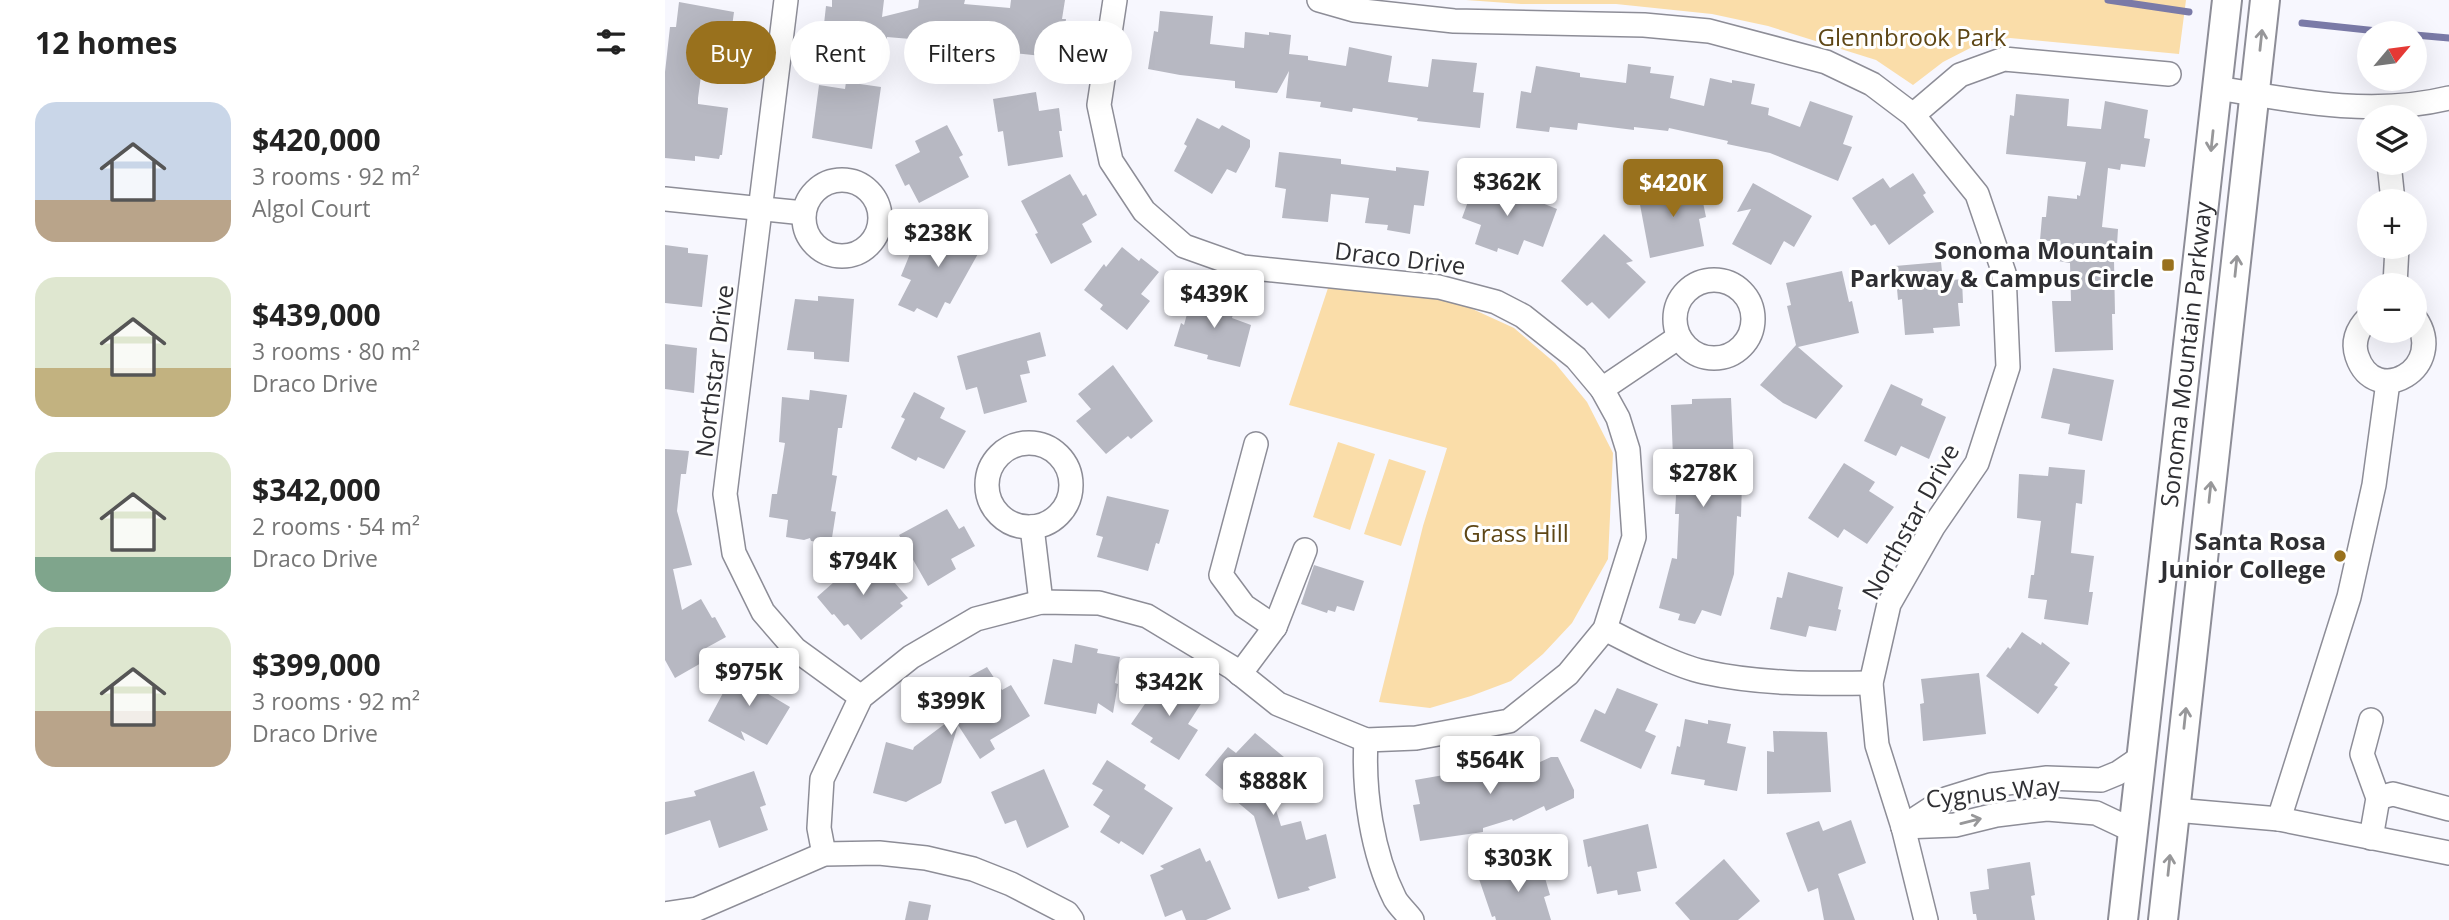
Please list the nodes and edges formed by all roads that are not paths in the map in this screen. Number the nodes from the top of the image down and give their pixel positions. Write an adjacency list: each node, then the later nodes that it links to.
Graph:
1 (786, 0): 14 (street, Northstar Drive)
2 (1115, 0): 20 (street, Draco Drive)
3 (1319, 0): 12 (street, Northstar Drive)
4 (2227, 0): 7 (main road, Sonoma Mountain Parkway)
5 (2265, 0): 8 (main road, Sonoma Mountain Parkway, one-way to 5)
6 (2169, 74): 12 (street)
7 (2218, 88): 8 (street); 24 (main road, Sonoma Mountain Parkway, one-way to 24)
8 (2255, 94): 11 (street); 36 (main road, Sonoma Mountain Parkway, one-way to 8)
9 (2449, 98): 10 (street)
10 (2419, 105)
11 (2357, 108)
12 (1913, 115): 29 (street, Northstar Drive)
13 (665, 199): 14 (street)
14 (762, 209): 15 (street); 30 (street, Northstar Drive)
15 (804, 214)
16 (2357, 333): 19 (street)
17 (1679, 337): 20 (street)
18 (2427, 338): 19 (street)
19 (2388, 382): 37 (street)
20 (1602, 389): 27 (street, Draco Drive)
21 (1256, 444): 26 (street)
22 (1032, 527): 25 (street)
23 (1305, 550): 26 (street)
24 (2165, 555): 33 (main road, Sonoma Mountain Parkway); 36 (main road)
25 (1041, 602): 28 (street, Draco Drive); 30 (street, Draco Drive)
26 (1275, 627): 28 (street)
27 (1605, 629): 29 (street); 32 (street, Draco Drive)
28 (1240, 674): 32 (street, Draco Drive)
29 (1871, 683): 38 (street, Northstar Drive)
30 (860, 697): 41 (street, Draco Drive)
31 (2371, 720): 34 (street)
32 (1366, 740): 45 (street)
33 (2143, 756): 38 (street, Cygnus Way); 39 (main road, Sonoma Mountain Parkway)
34 (2378, 798): 35 (street); 40 (street)
35 (2449, 809)
36 (2175, 810): 37 (street); 39 (main road); 48 (main road, Sonoma Mountain Parkway, one-way to 36)
37 (2279, 819): 40 (street)
38 (1903, 827): 39 (street, Cygnus Way, one-way to 39); 46 (street, Northstar Drive)
39 (2133, 830): 47 (main road, Sonoma Mountain Parkway)
40 (2371, 838): 42 (street)
41 (824, 853): 43 (street); 44 (street)
42 (2449, 853)
43 (665, 914)
44 (1072, 920)
45 (1412, 920)
46 (1926, 920)
47 (2123, 920)
48 (2163, 920)

